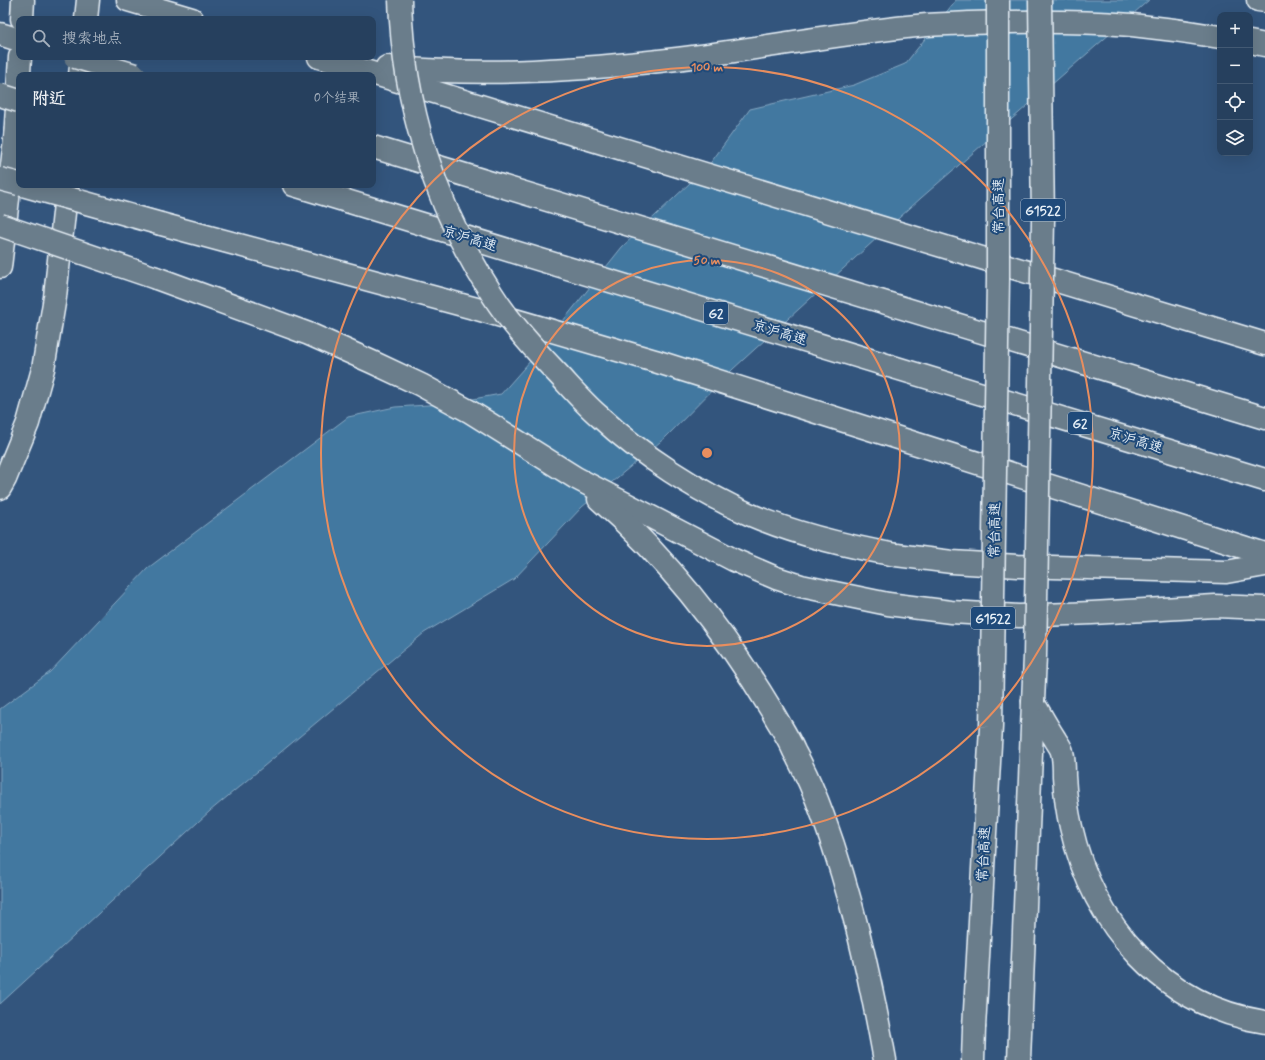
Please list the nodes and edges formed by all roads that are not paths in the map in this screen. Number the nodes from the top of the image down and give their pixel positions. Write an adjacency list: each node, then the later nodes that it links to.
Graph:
1 (23, 0): 10 (main road)
2 (34, 0): 11 (main road)
3 (88, 0): 12 (main road)
4 (128, 0): 13 (main road)
5 (400, 0): 49 (main road, bridge)
6 (998, 0): 54 (main road, 常台高速 / G1522, bridge)
7 (1040, 0): 51 (main road, G1522, bridge)
8 (1258, 0): 9 (main road)
9 (1265, 1)
10 (22, 16)
11 (31, 16)
12 (86, 16)
13 (182, 16)
14 (0, 34): 16 (main road)
15 (1217, 37): 23 (main road, bridge)
16 (16, 39)
17 (1253, 43): 18 (main road)
18 (1265, 45)
19 (20, 60): 24 (main road)
20 (26, 60): 25 (main road)
21 (82, 60): 26 (main road)
22 (85, 60): 27 (main road, bridge)
23 (329, 60): 28 (main road)
24 (19, 72)
25 (24, 72)
26 (80, 72)
27 (125, 72)
28 (368, 72)
29 (376, 74): 43 (main road)
30 (0, 95): 31 (main road, bridge)
31 (16, 100)
32 (16, 123): 34 (main road)
33 (16, 133): 34 (main road)
34 (15, 140): 42 (main road)
35 (376, 148): 44 (main road)
36 (0, 179): 37 (main road, bridge)
37 (16, 183)
38 (33, 188): 48 (main road, bridge)
39 (67, 188): 47 (main road)
40 (304, 188): 46 (main road, 京沪高速 / G2)
41 (0, 225): 45 (main road, bridge)
42 (0, 267)
43 (1265, 344)
44 (1265, 418)
45 (576, 478): 50 (main road); 53 (main road)
46 (1265, 480)
47 (0, 488)
48 (1265, 554)
49 (1265, 565)
50 (1265, 608)
51 (1033, 702): 52 (main road); 55 (main road, G1522)
52 (1265, 1022)
53 (885, 1060)
54 (973, 1060)
55 (1019, 1060)

